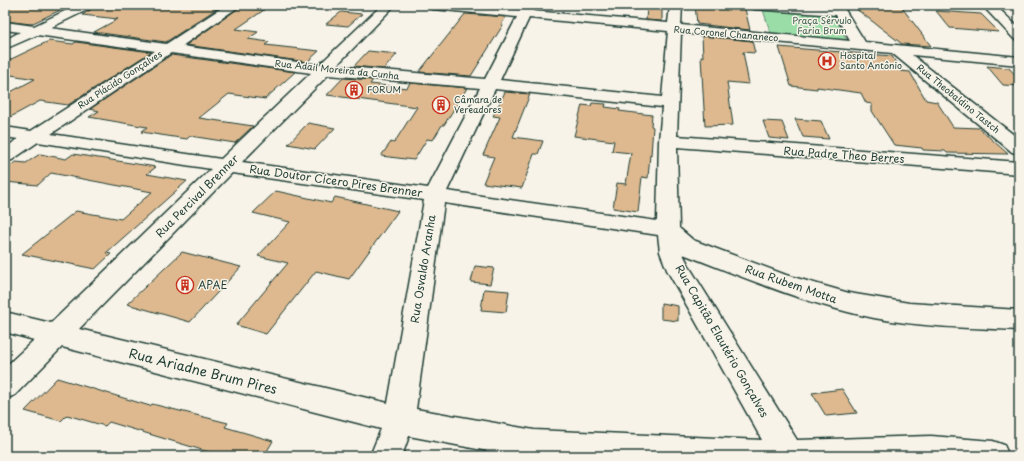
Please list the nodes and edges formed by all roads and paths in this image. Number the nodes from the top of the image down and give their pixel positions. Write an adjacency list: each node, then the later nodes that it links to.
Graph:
1 (87, 5): 12 (street)
2 (235, 5): 17 (street, Rua Plácido Gonçalves)
3 (390, 5): 20 (street, Rua Percival Brenner)
4 (433, 5): 9 (street, Rua Coronel Chananeco)
5 (676, 5): 11 (street, Rua Capitão Elautério Gonçalves)
6 (754, 5): 8 (street); 14 (street)
7 (988, 5): 13 (street)
8 (838, 8): 16 (street)
9 (527, 9): 11 (street, Rua Coronel Chananeco); 21 (street, Rua Osvaldo Aranha)
10 (5, 26): 12 (street, Rua Adail Moreira da Cunha)
11 (674, 29): 14 (street, Rua Coronel Chananeco); 22 (street, Rua Capitão Elautério Gonçalves)
12 (35, 30): 15 (street); 17 (street, Rua Adail Moreira da Cunha)
13 (1019, 36)
14 (757, 37): 16 (street, Rua Coronel Chananeco)
15 (5, 45)
16 (860, 46): 18 (street, Rua Coronel Chananeco)
17 (167, 49): 20 (street, Rua Adail Moreira da Cunha); 24 (street, Rua Plácido Gonçalves)
18 (897, 50): 19 (street, Rua Coronel Chananeco); 26 (street, Rua Theobaldino Tastch)
19 (1019, 61)
20 (323, 70): 21 (street, Rua Adail Moreira da Cunha); 28 (street, Rua Percival Brenner)
21 (489, 84): 22 (street, Rua Adail Moreira da Cunha); 30 (street, Rua Osvaldo Aranha)
22 (671, 103): 25 (street, Rua Capitão Elautério Gonçalves)
23 (5, 132): 24 (street, Rua Doutor Cícero Pires Brenner)
24 (34, 136): 27 (street, Rua Plácido Gonçalves); 28 (street, Rua Doutor Cícero Pires Brenner)
25 (668, 141): 29 (street, Rua Padre Theo Berres); 31 (street, Rua Capitão Elautério Gonçalves)
26 (1018, 147)
27 (5, 156)
28 (227, 166): 30 (street, Rua Doutor Cícero Pires Brenner); 34 (street, Rua Percival Brenner)
29 (1019, 168)
30 (435, 195): 31 (street, Rua Doutor Cícero Pires Brenner); 36 (street, Rua Osvaldo Aranha)
31 (668, 230): 32 (street, Rua Rubem Motta); 39 (street, Rua Capitão Elautério Gonçalves)
32 (1019, 320)
33 (5, 322): 34 (street, Rua Ariadne Brum Pires)
34 (56, 334): 35 (street, Rua Percival Brenner); 36 (street, Rua Ariadne Brum Pires)
35 (5, 386)
36 (400, 420): 37 (street, Rua Ariadne Brum Pires); 38 (street, Rua Osvaldo Aranha)
37 (535, 450): 39 (street, Rua Ariadne Brum Pires)
38 (386, 456)
39 (788, 456)
40 (795, 456): 41 (street)
41 (993, 456)

